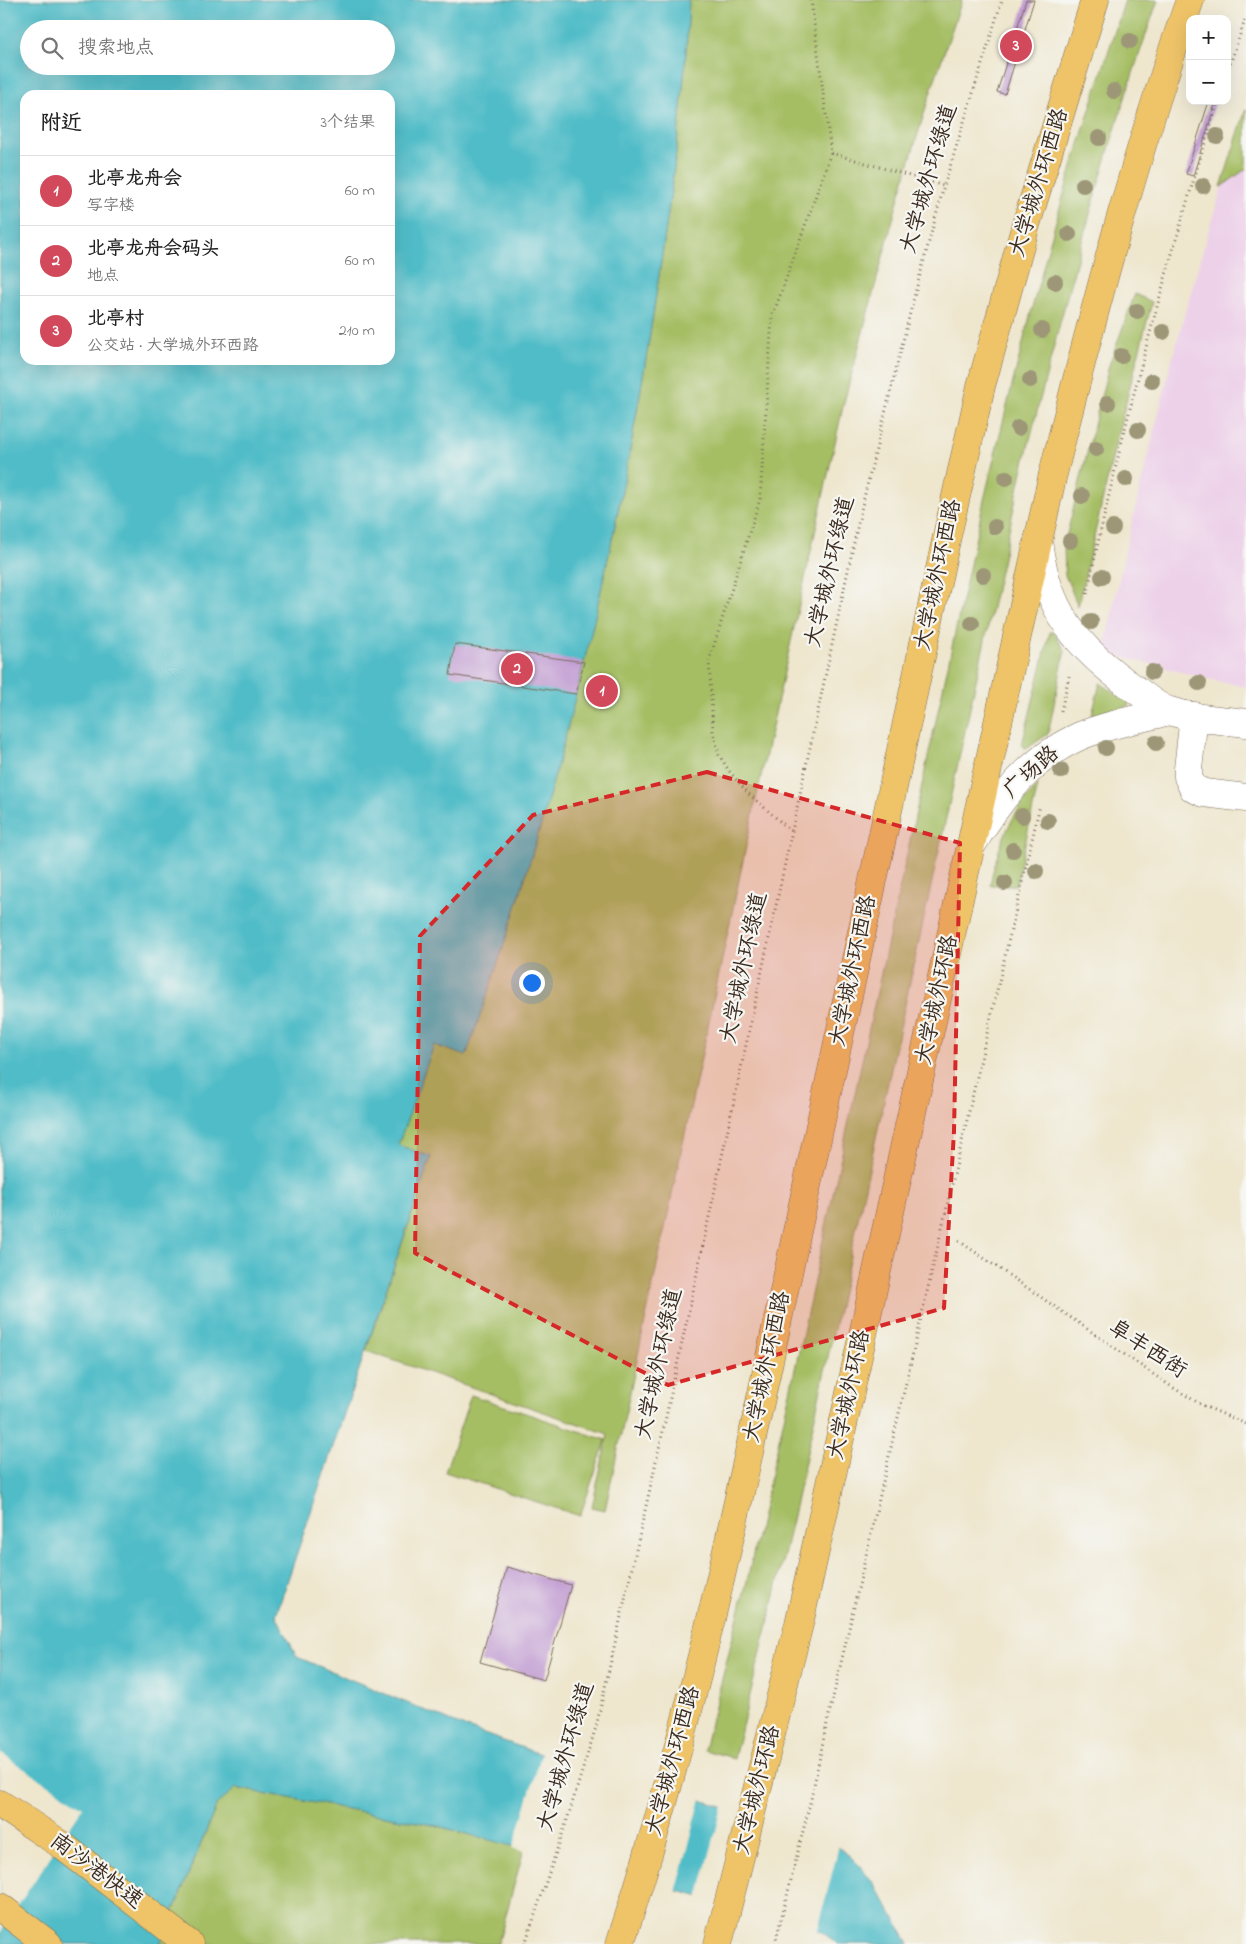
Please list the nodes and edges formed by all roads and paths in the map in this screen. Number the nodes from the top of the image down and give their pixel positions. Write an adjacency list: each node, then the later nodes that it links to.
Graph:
1 (811, 0): 8 (path)
2 (1002, 0): 9 (path, 大学城外环绿道)
3 (1095, 0): 24 (main road, 大学城外环西路)
4 (1190, 0): 10 (main road)
5 (1246, 17): 6 (path)
6 (1231, 61)
7 (1217, 105): 11 (path)
8 (831, 153): 9 (path); 18 (path)
9 (944, 186): 18 (path, 大学城外环绿道)
10 (1038, 540): 13 (street, 广场路); 19 (main road)
11 (1086, 597)
12 (1070, 666): 14 (path)
13 (1181, 714): 15 (street, 广场路); 16 (street); 19 (street, 广场路)
14 (1059, 720)
15 (1246, 723)
16 (1246, 798)
17 (1040, 804): 29 (path)
18 (791, 831): 27 (path, 大学城外环绿道)
19 (972, 844): 28 (main road, 大学城外环路)
20 (959, 1241): 21 (path, 阜丰西街)
21 (1246, 1424)
22 (0, 1804): 26 (main road, 南沙港快速)
23 (0, 1907): 25 (main road)
24 (620, 1942)
25 (48, 1944)
26 (189, 1944)
27 (525, 1944)
28 (718, 1944)
29 (775, 1944)

